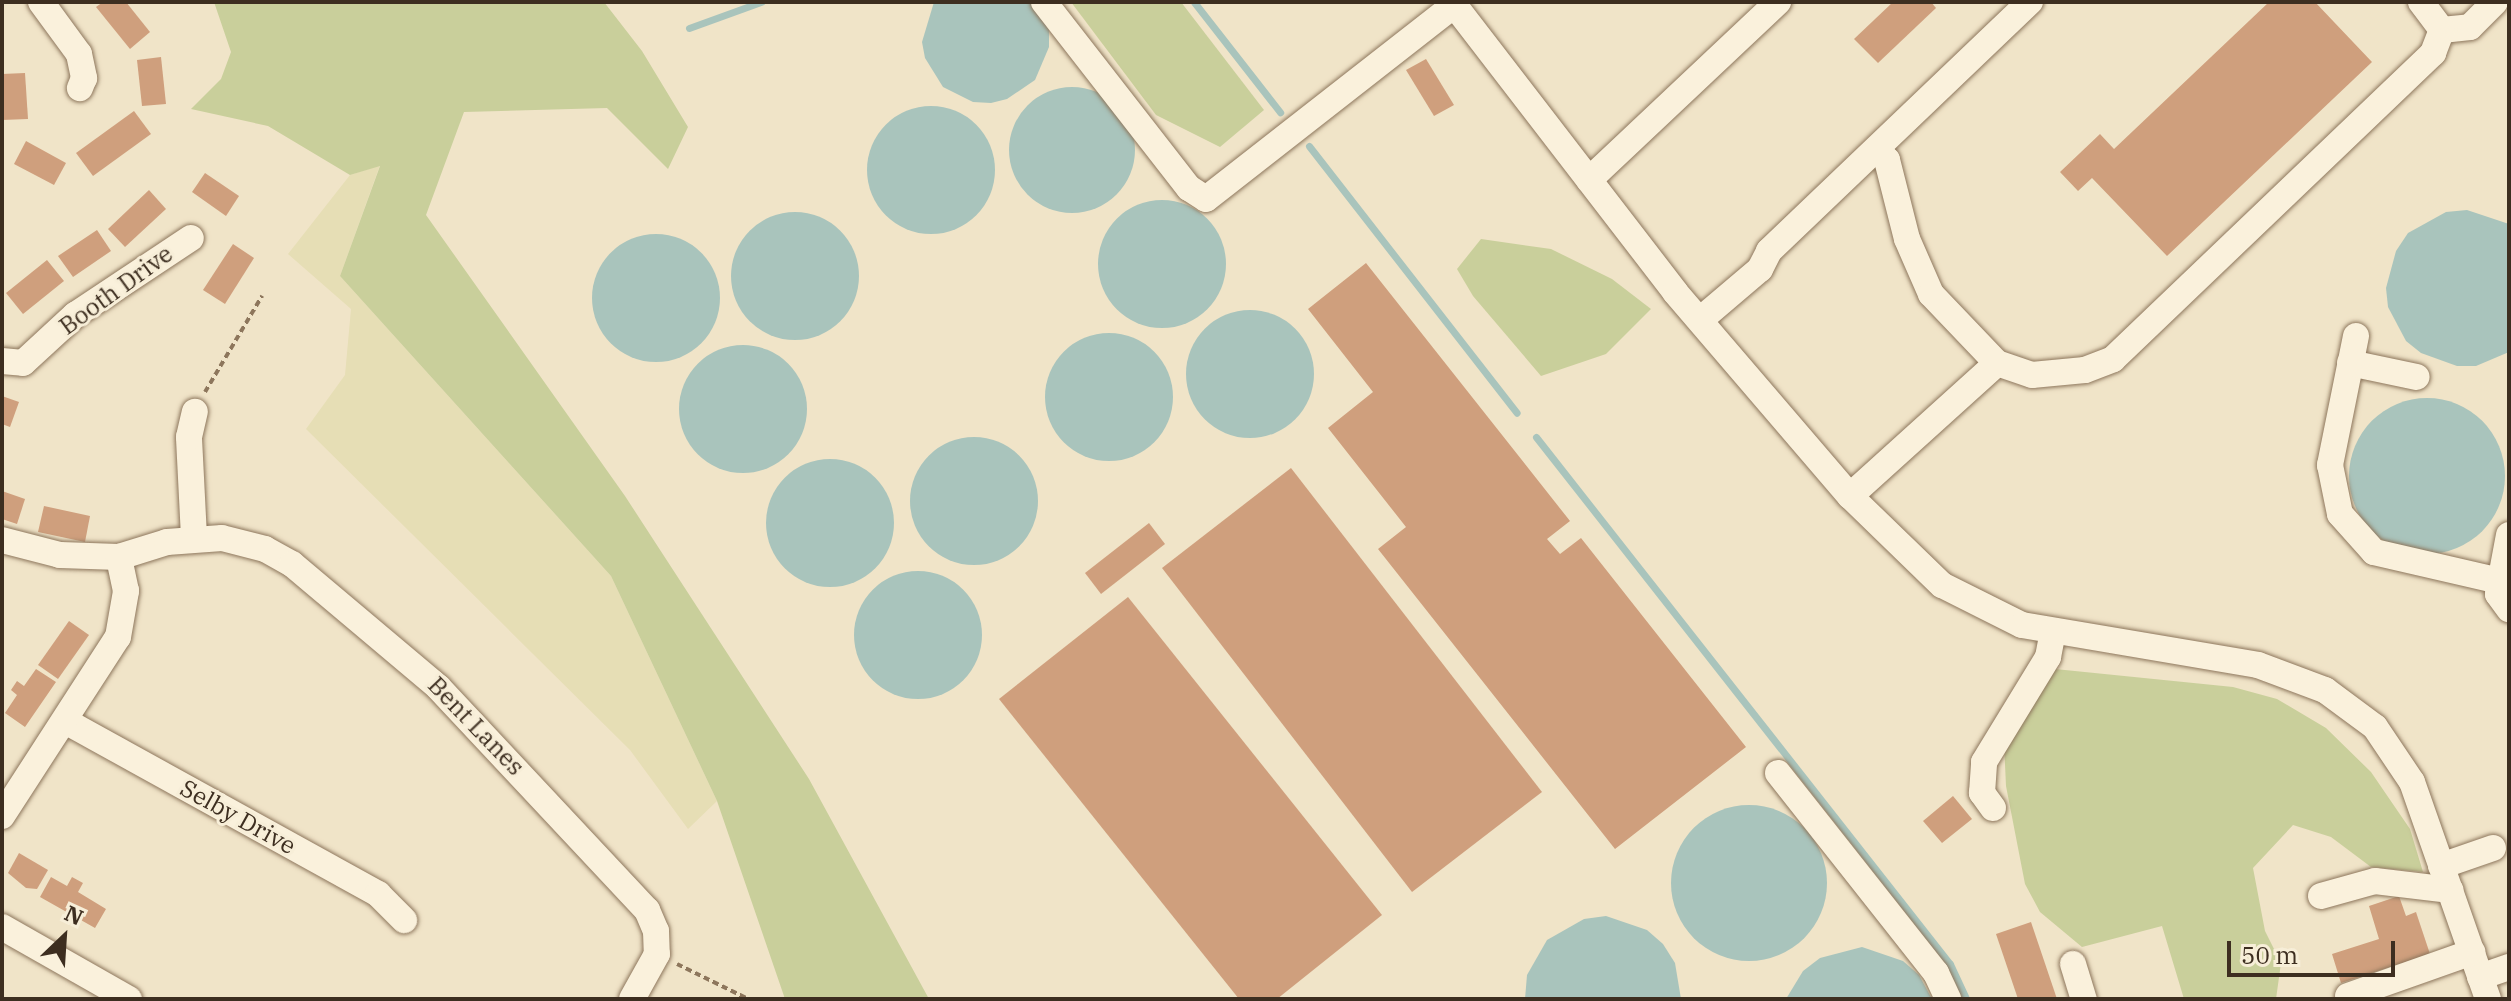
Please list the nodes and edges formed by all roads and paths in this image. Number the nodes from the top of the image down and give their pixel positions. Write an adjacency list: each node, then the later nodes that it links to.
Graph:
1 (41, 2): 9 (street)
2 (1044, 2): 7 (street)
3 (1778, 2): 11 (street)
4 (2030, 2): 10 (street)
5 (2421, 2): 8 (street)
6 (2495, 2): 8 (street)
7 (1453, 3): 11 (street)
8 (2442, 30): 17 (street)
9 (80, 88)
10 (1877, 149): 14 (street); 17 (street)
11 (1589, 180): 14 (street)
12 (191, 238): 16 (street, Booth Drive)
13 (262, 296): 20 (path)
14 (1700, 320): 21 (street)
15 (2356, 336): 18 (street)
16 (2, 361)
17 (1997, 363): 21 (street)
18 (2350, 363): 19 (street); 26 (street)
19 (2417, 377)
20 (195, 412): 23 (street)
21 (1850, 496): 28 (street)
22 (2509, 535): 26 (street)
23 (194, 537): 25 (street, Bent Lanes); 38 (street, Bent Lanes)
24 (2, 540): 25 (street, Bent Lanes)
25 (119, 557): 29 (street)
26 (2500, 581): 27 (street)
27 (2509, 609)
28 (2053, 631): 31 (street); 34 (street)
29 (65, 721): 32 (street); 36 (street, Selby Drive)
30 (1778, 773): 46 (street)
31 (1993, 808)
32 (2, 816)
33 (2493, 848): 34 (street)
34 (2446, 878): 35 (street); 41 (street)
35 (2321, 896)
36 (404, 920)
37 (2, 927): 43 (street)
38 (657, 954): 44 (street); 45 (path)
39 (2073, 964): 47 (street)
40 (2509, 967): 41 (street)
41 (2480, 976): 42 (street)
42 (2348, 996)
43 (129, 999)
44 (632, 999)
45 (748, 999)
46 (1948, 999)
47 (2084, 999)

